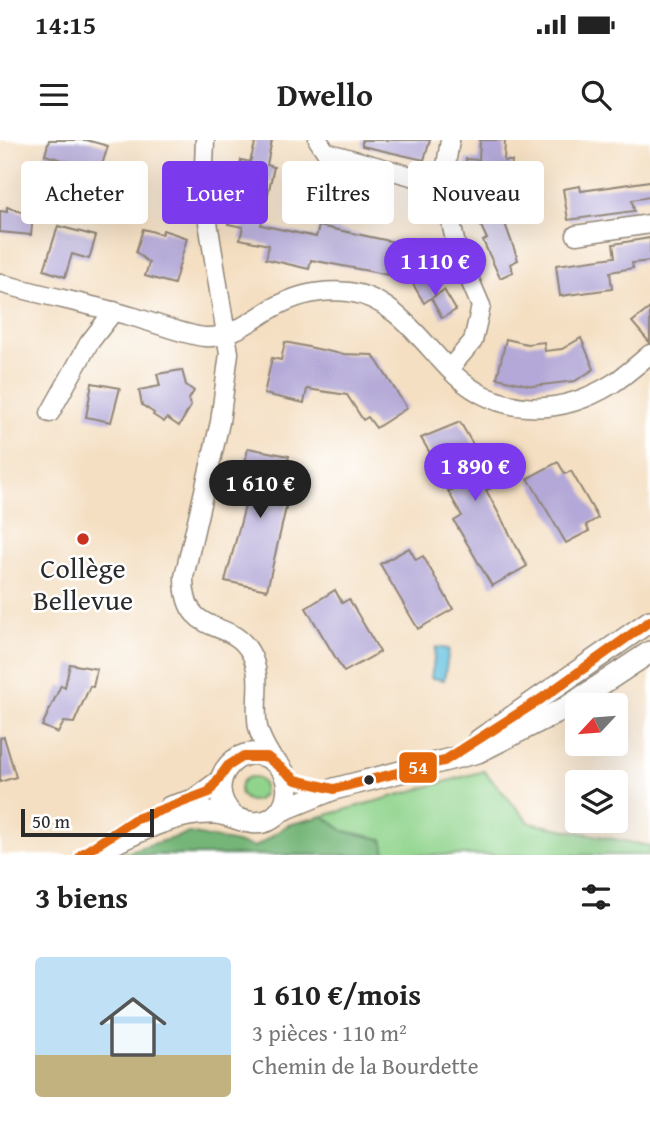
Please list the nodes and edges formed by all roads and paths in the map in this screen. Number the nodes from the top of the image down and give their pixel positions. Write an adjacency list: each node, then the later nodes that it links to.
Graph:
1 (205, 140): 11 (street)
2 (318, 140): 5 (street)
3 (450, 140): 4 (street)
4 (447, 161)
5 (408, 175)
6 (451, 224): 13 (street)
7 (650, 224): 8 (street)
8 (576, 235)
9 (0, 283): 10 (street)
10 (114, 311): 11 (street); 14 (street)
11 (227, 333): 13 (street); 17 (street)
12 (650, 354): 13 (street)
13 (449, 369)
14 (50, 412)
15 (650, 621): 19 (street)
16 (650, 652): 19 (street)
17 (258, 727): 18 (street); 20 (street)
18 (242, 757): 20 (street); 21 (street)
19 (444, 761): 22 (street)
20 (279, 767): 22 (street); 23 (street)
21 (220, 781): 24 (street); 25 (street)
22 (334, 789): 23 (street)
23 (280, 811): 24 (street)
24 (234, 817): 26 (street)
25 (81, 855)
26 (89, 855)

